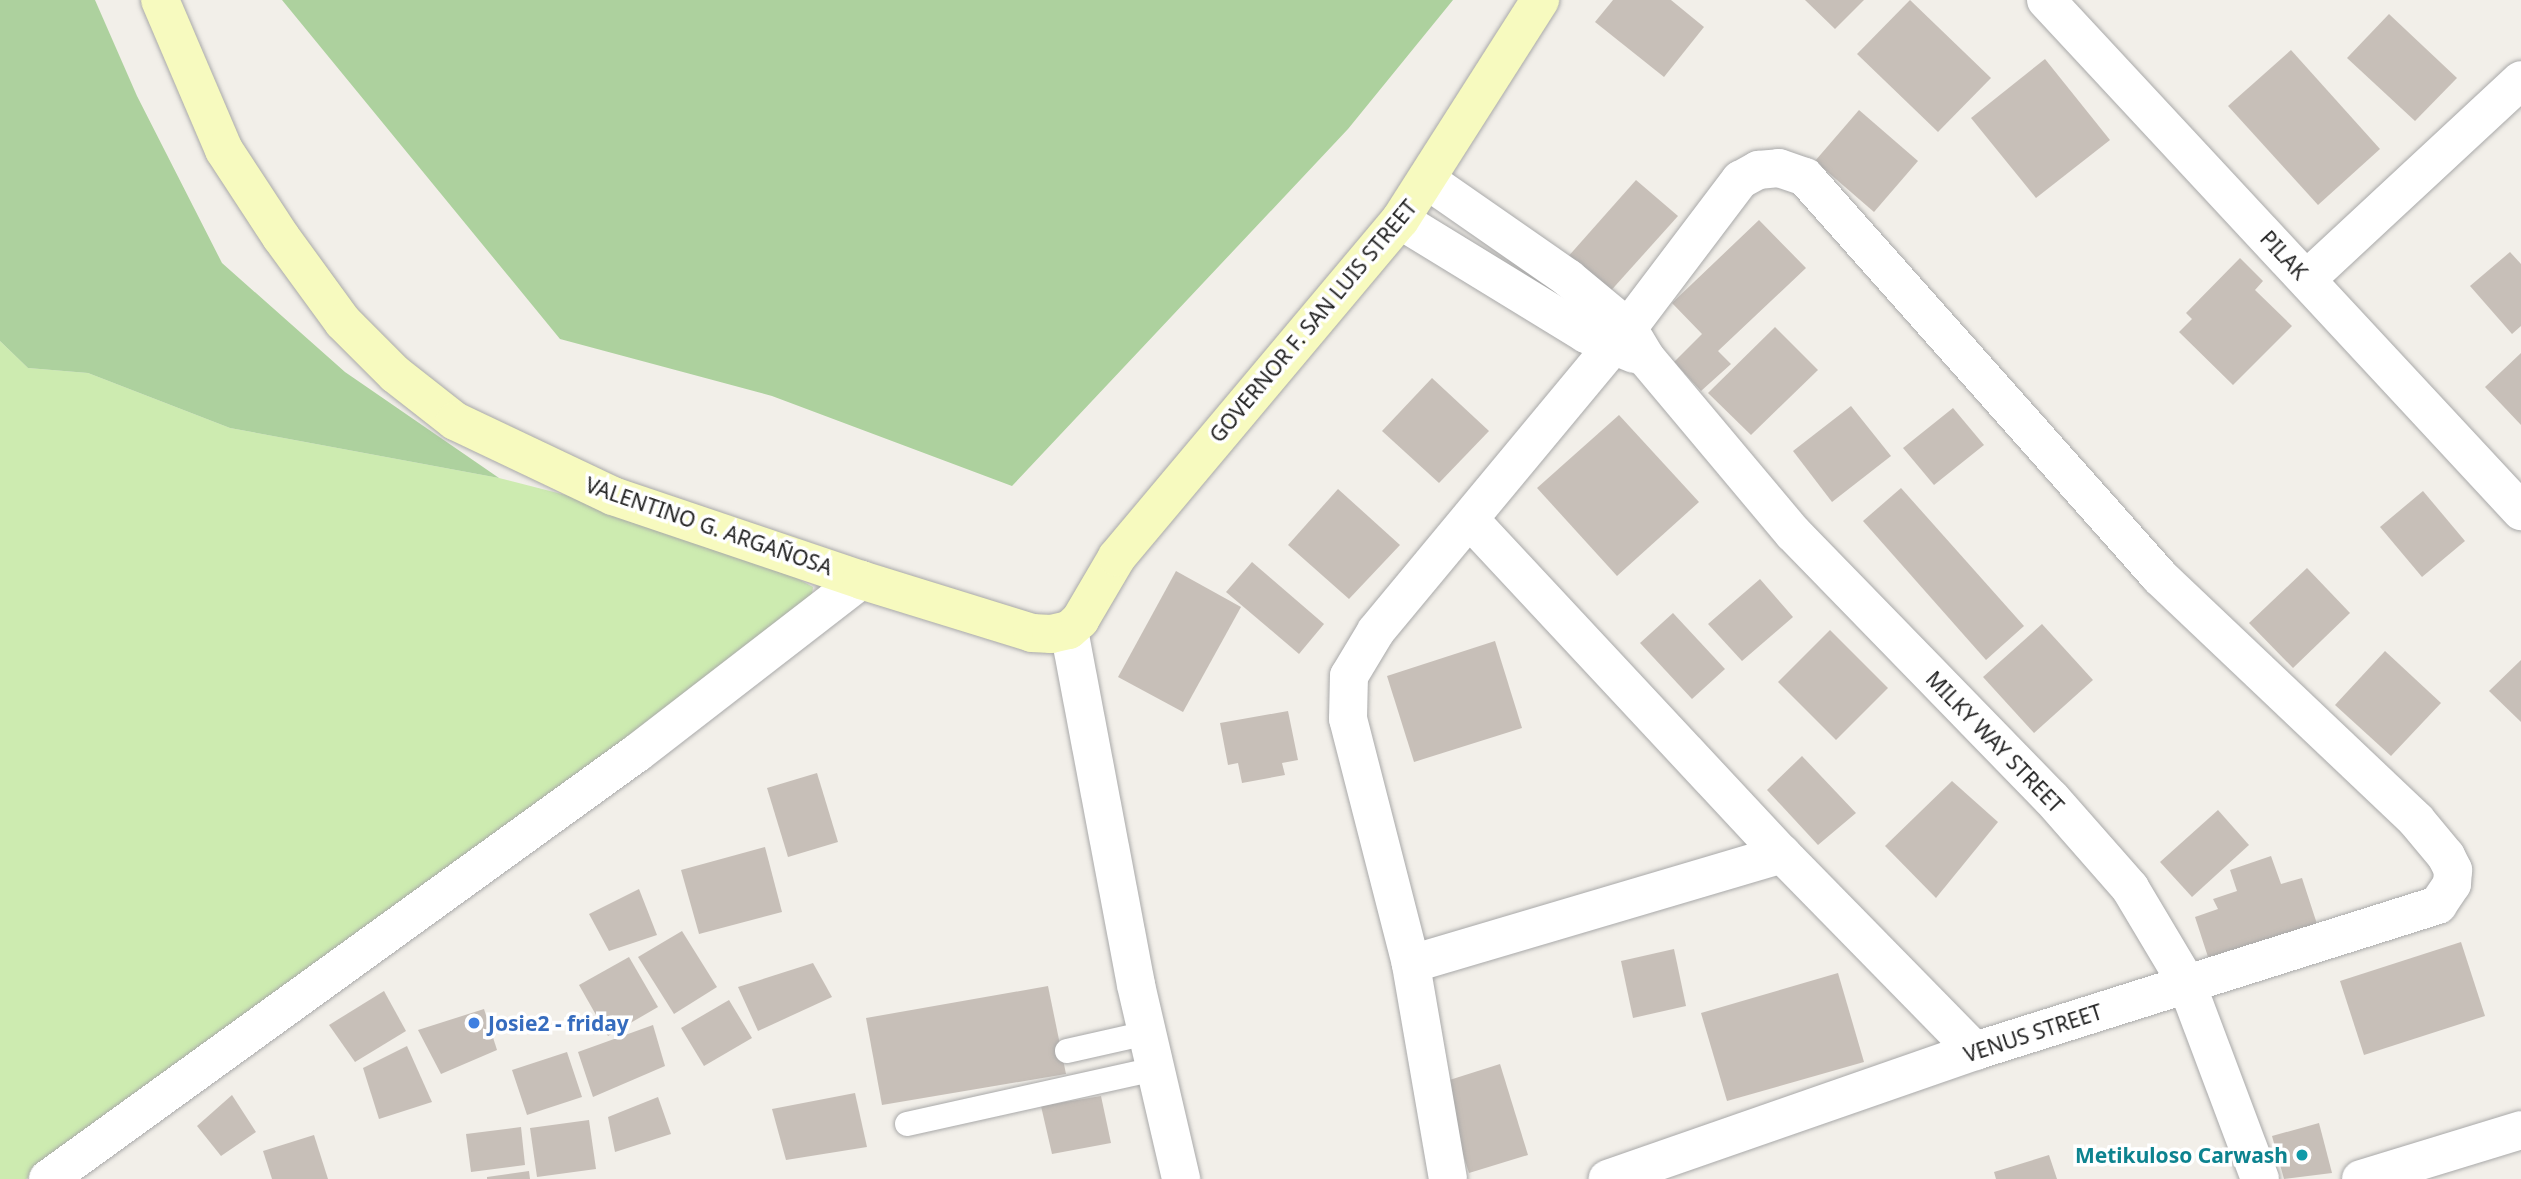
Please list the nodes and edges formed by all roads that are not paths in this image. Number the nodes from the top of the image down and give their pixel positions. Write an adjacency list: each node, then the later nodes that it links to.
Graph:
1 (159, 0): 11 (street, VALENTINO G. ARGAÑOSA)
2 (1540, 0): 5 (street, GOVERNOR F. SAN LUIS STREET)
3 (2046, 0): 7 (street, PILAK)
4 (2521, 80): 7 (street)
5 (1427, 180): 6 (street, GOVERNOR F. SAN LUIS STREET); 8 (street)
6 (1400, 220): 8 (street); 12 (street, GOVERNOR F. SAN LUIS STREET)
7 (2307, 279): 9 (street, PILAK)
8 (1628, 345): 10 (street); 15 (street, MILKY WAY STREET); 15 (street, VENUS STREET)
9 (2521, 510)
10 (1471, 521): 13 (street); 14 (street)
11 (861, 580): 12 (street, VALENTINO G. ARGAÑOSA); 21 (street)
12 (1069, 630): 17 (street)
13 (1782, 854): 14 (street); 18 (street)
14 (1411, 964): 23 (street)
15 (2186, 982): 18 (street, VENUS STREET); 25 (street, MILKY WAY STREET)
16 (1067, 1051): 17 (lane)
17 (1151, 1051): 19 (lane); 22 (street)
18 (1976, 1051): 24 (street, VENUS STREET)
19 (907, 1124)
20 (2521, 1130): 26 (street)
21 (48, 1179)
22 (1181, 1179)
23 (1448, 1179)
24 (1608, 1179)
25 (2260, 1179)
26 (2361, 1179)

